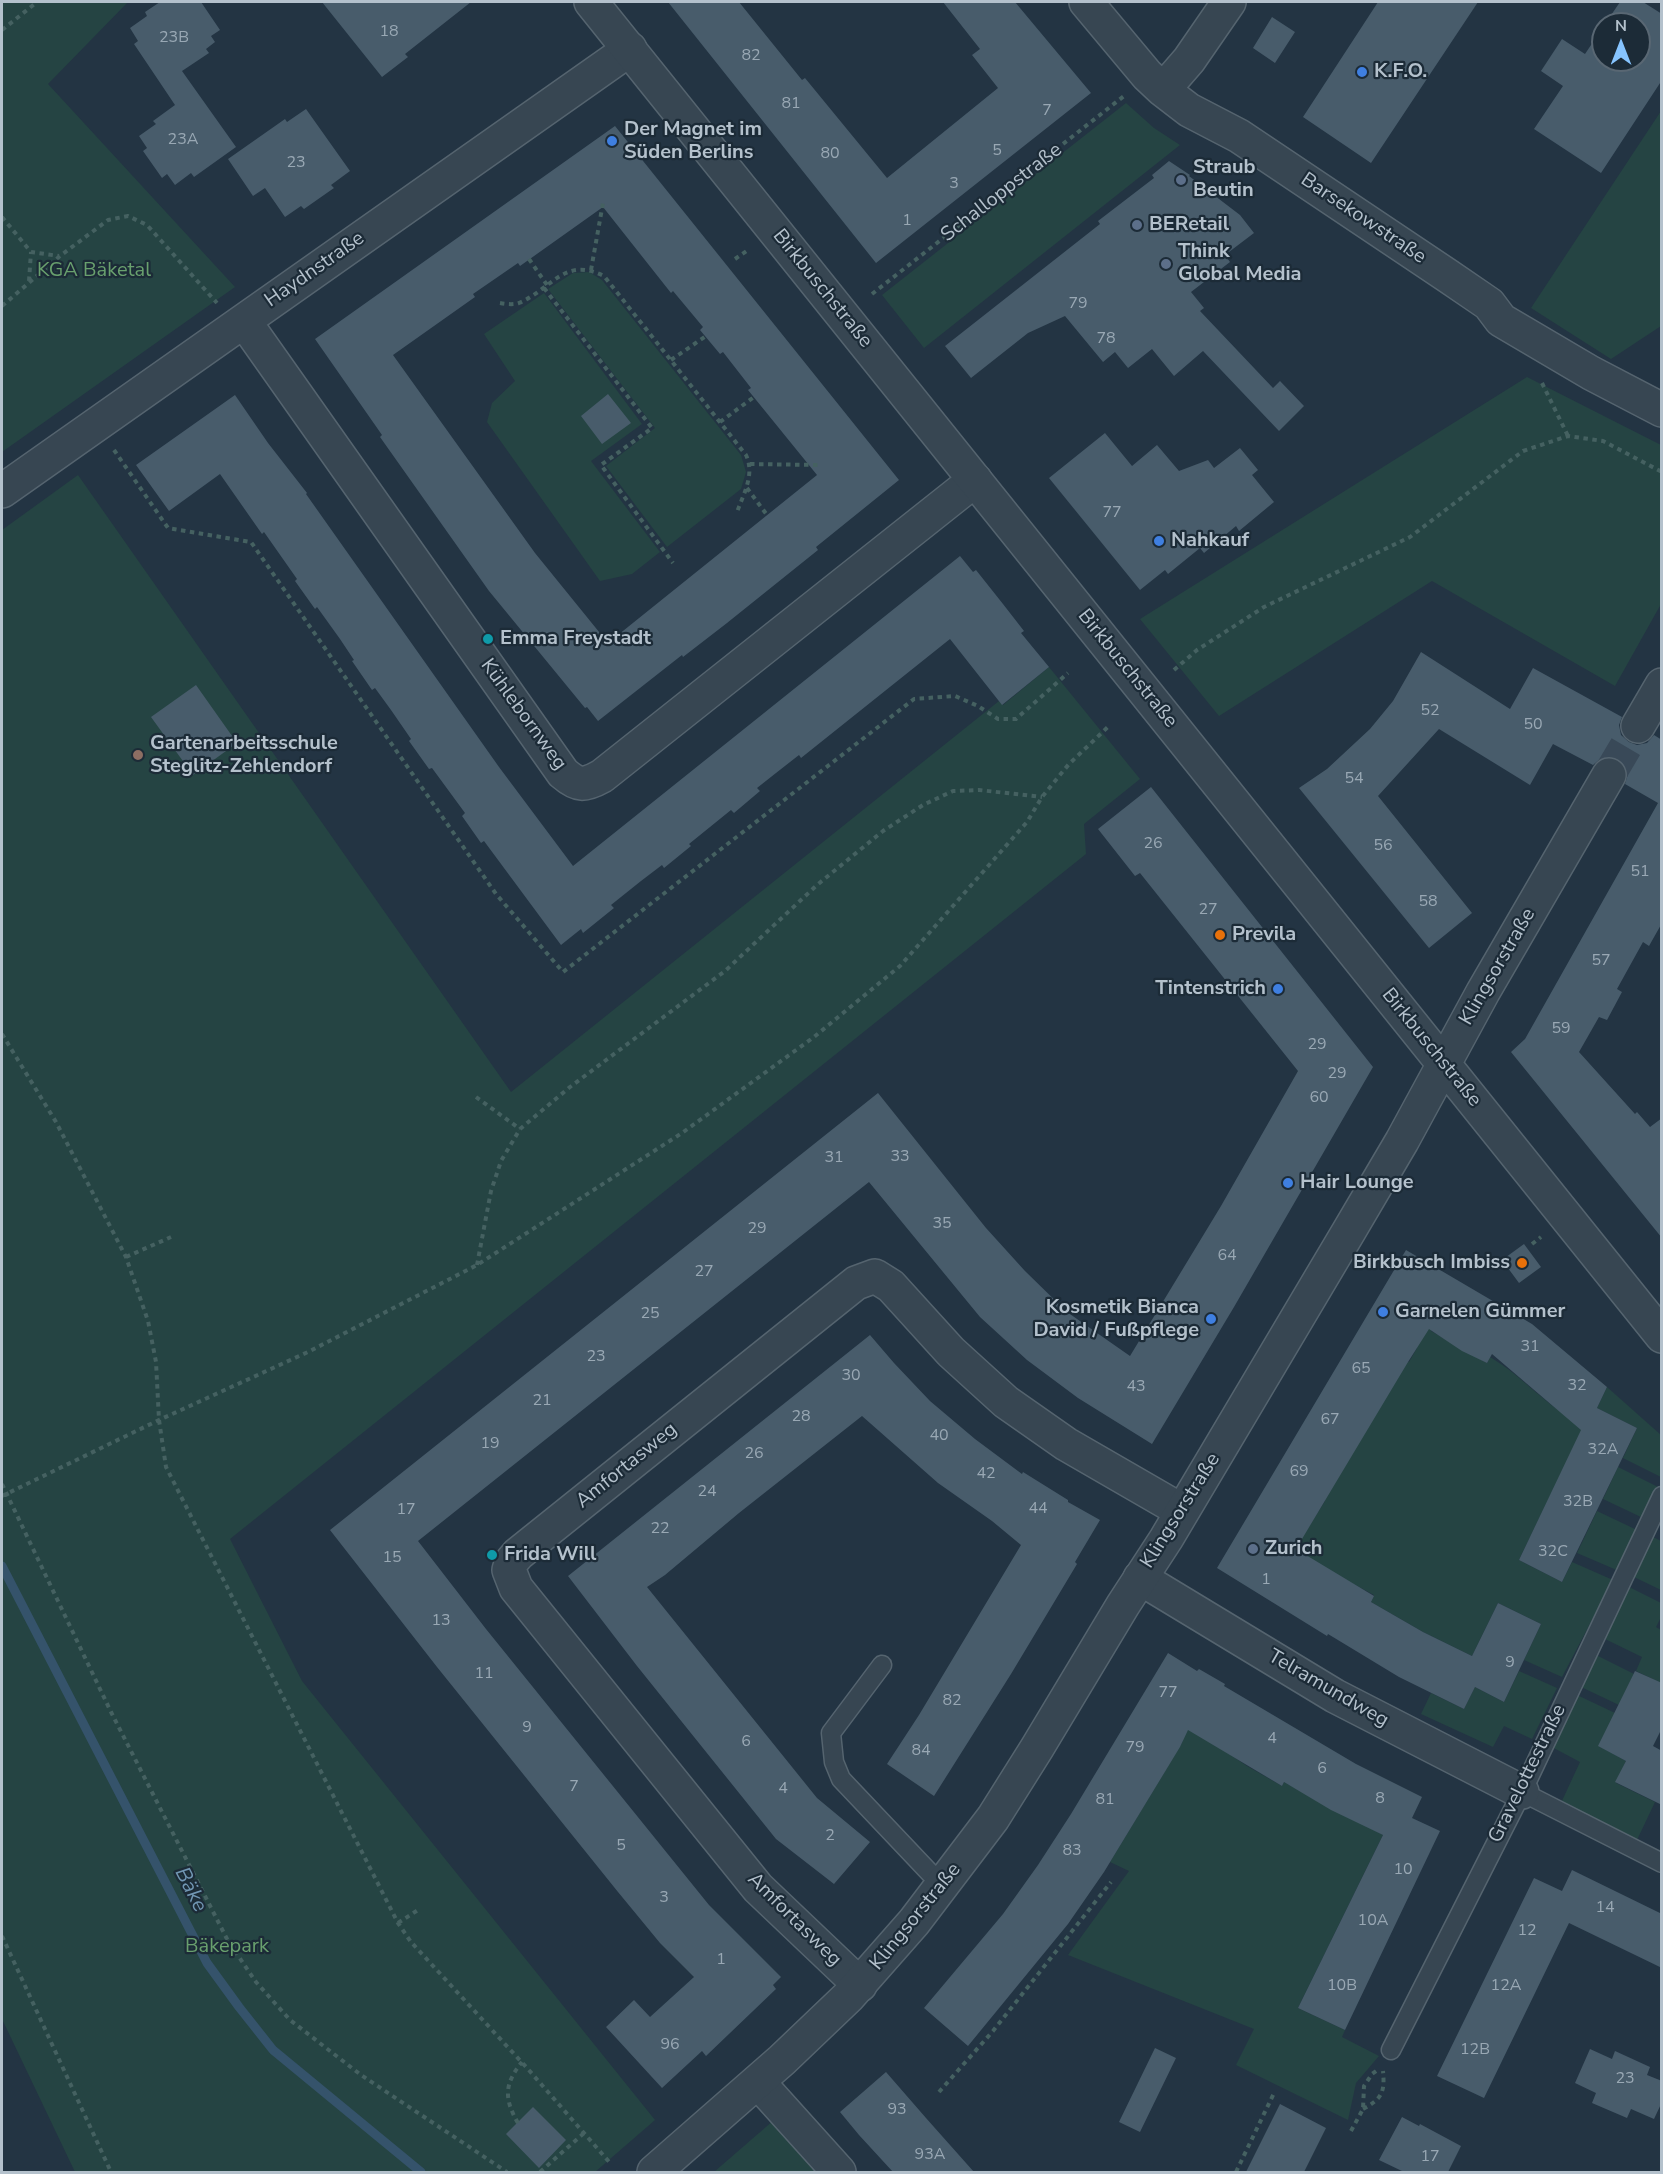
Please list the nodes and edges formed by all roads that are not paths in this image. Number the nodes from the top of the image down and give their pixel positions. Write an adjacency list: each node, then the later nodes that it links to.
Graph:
1 (591, 2): 4 (street, Birkbuschstraße)
2 (1086, 2): 5 (street, Barsekowstraße)
3 (1229, 2): 5 (street)
4 (630, 49): 6 (street, Haydnstraße); 8 (street, Birkbuschstraße)
5 (1163, 90): 7 (street, Barsekowstraße)
6 (231, 313): 8 (street, Kühlebornweg); 9 (street, Haydnstraße)
7 (1662, 410)
8 (975, 480): 13 (street, Birkbuschstraße)
9 (2, 491)
10 (1662, 685): 11 (street)
11 (1638, 726)
12 (1609, 775): 13 (street, Klingsorstraße)
13 (1444, 1064): 14 (street, Birkbuschstraße); 16 (street, Klingsorstraße)
14 (1662, 1336)
15 (1662, 1496): 19 (lane, Gravelottestraße)
16 (1182, 1511): 17 (street, Klingsorstraße); 22 (street, Amfortasweg)
17 (1140, 1578): 19 (street, Telramundweg); 21 (street, Klingsorstraße)
18 (882, 1665): 21 (lane)
19 (1521, 1792): 20 (lane); 23 (lane, Gravelottestraße)
20 (1662, 1863)
21 (945, 1883): 22 (street, Klingsorstraße)
22 (860, 1985): 24 (street, Klingsorstraße)
23 (1391, 2050)
24 (758, 2082): 25 (street, Klingsorstraße); 26 (street)
25 (654, 2172)
26 (838, 2172)

